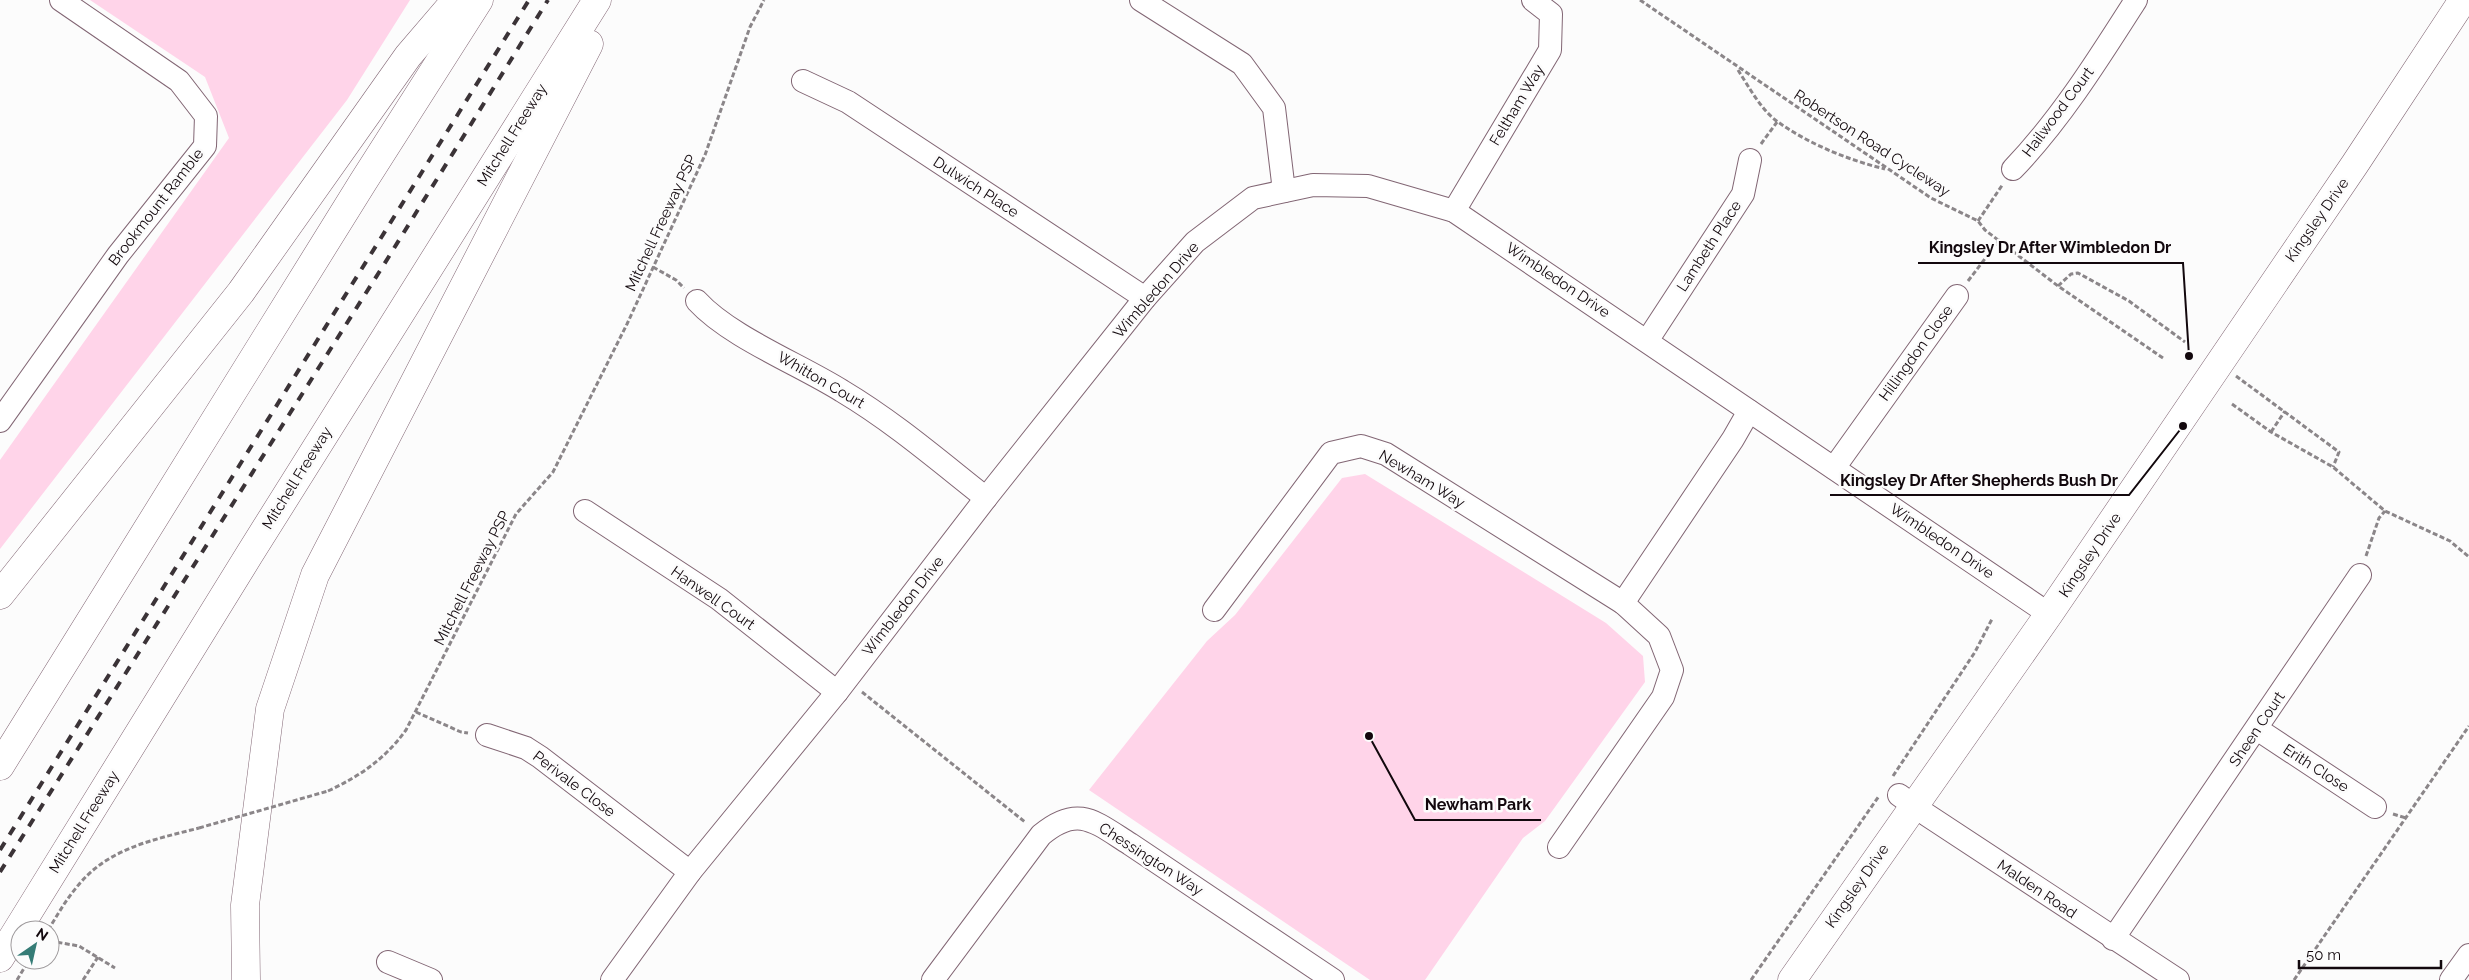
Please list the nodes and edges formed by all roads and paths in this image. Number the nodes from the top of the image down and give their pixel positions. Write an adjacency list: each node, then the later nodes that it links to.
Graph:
1 (60, 0): 35 (street, Brookmount Ramble)
2 (456, 0): 44 (main road)
3 (479, 0): 54 (main road)
4 (597, 0): 65 (main road, Mitchell Freeway)
5 (611, 0): 69 (main road)
6 (764, 0): 23 (path, Mitchell Freeway PSP)
7 (1141, 0): 19 (street)
8 (1533, 0): 20 (street, Feltham Way)
9 (1640, 0): 13 (path, Robertson Road Cycleway)
10 (2136, 0): 18 (street, Hailwood Court)
11 (2444, 0): 47 (main road, Kingsley Drive)
12 (2464, 0): 47 (main road, Kingsley Drive)
13 (1736, 67): 15 (path); 17 (path, Robertson Road Cycleway)
14 (803, 81): 26 (street, Dulwich Place)
15 (1777, 122): 16 (path); 17 (path)
16 (1750, 160): 28 (street, Lambeth Place)
17 (1888, 169): 21 (path, Robertson Road Cycleway)
18 (2013, 169): 21 (path, Hailwood Court)
19 (1284, 191): 20 (street, Wimbledon Drive); 26 (street, Wimbledon Drive)
20 (1454, 212): 28 (street, Wimbledon Drive)
21 (1978, 221): 22 (path, Robertson Road Cycleway)
22 (2000, 239): 24 (path, Robertson Road Cycleway); 25 (path, Hillingdon Close)
23 (653, 268): 27 (path); 50 (path, Mitchell Freeway PSP)
24 (2058, 286): 29 (path); 30 (path, Robertson Road Cycleway)
25 (1957, 296): 38 (street, Hillingdon Close)
26 (1145, 298): 39 (street, Wimbledon Drive)
27 (697, 301): 39 (street, Whitton Court)
28 (1647, 341): 33 (street, Wimbledon Drive)
29 (2185, 342)
30 (2163, 358)
31 (2234, 375): 34 (path)
32 (2232, 404): 36 (path)
33 (1750, 410): 38 (street, Wimbledon Drive); 45 (street)
34 (2285, 411): 36 (path); 37 (path)
35 (0, 422)
36 (2271, 432): 37 (path)
37 (2333, 467): 41 (path)
38 (1834, 468): 47 (street, Wimbledon Drive)
39 (986, 498): 49 (street, Wimbledon Drive)
40 (585, 511): 49 (street, Hanwell Court)
41 (2385, 511): 42 (path); 43 (path)
42 (2469, 557)
43 (2360, 575): 52 (street, Sheen Court)
44 (0, 595)
45 (1623, 603): 46 (street, Newham Way); 58 (street, Newham Way)
46 (1214, 610)
47 (2042, 610): 55 (main road, Kingsley Drive)
48 (1992, 619): 55 (path)
49 (842, 686): 57 (path); 59 (street, Wimbledon Drive)
50 (416, 712): 53 (path); 60 (path, Mitchell Freeway PSP, bridge)
51 (2469, 726): 78 (path)
52 (2257, 729): 56 (street, Erith Close); 61 (street, Sheen Court)
53 (487, 735): 59 (street, Perivale Close)
54 (0, 766)
55 (1895, 794): 61 (street, Malden Road); 74 (path); 75 (main road, Kingsley Drive); 76 (main road, Kingsley Drive)
56 (2376, 807)
57 (1041, 835): 72 (street, Chessington Way); 73 (street, Chessington Way)
58 (1559, 847)
59 (690, 872): 71 (street, Wimbledon Drive)
60 (55, 920)
61 (2113, 939): 77 (street, Malden Road)
62 (60, 942): 64 (path)
63 (2469, 955): 79 (street)
64 (98, 957): 67 (path); 68 (path)
65 (0, 958)
66 (388, 962): 70 (street)
67 (116, 968)
68 (83, 980)
69 (246, 980)
70 (431, 980)
71 (612, 980)
72 (933, 980)
73 (1333, 980)
74 (1751, 980)
75 (1773, 980)
76 (1792, 980)
77 (2178, 980)
78 (2294, 980)
79 (2451, 980)

